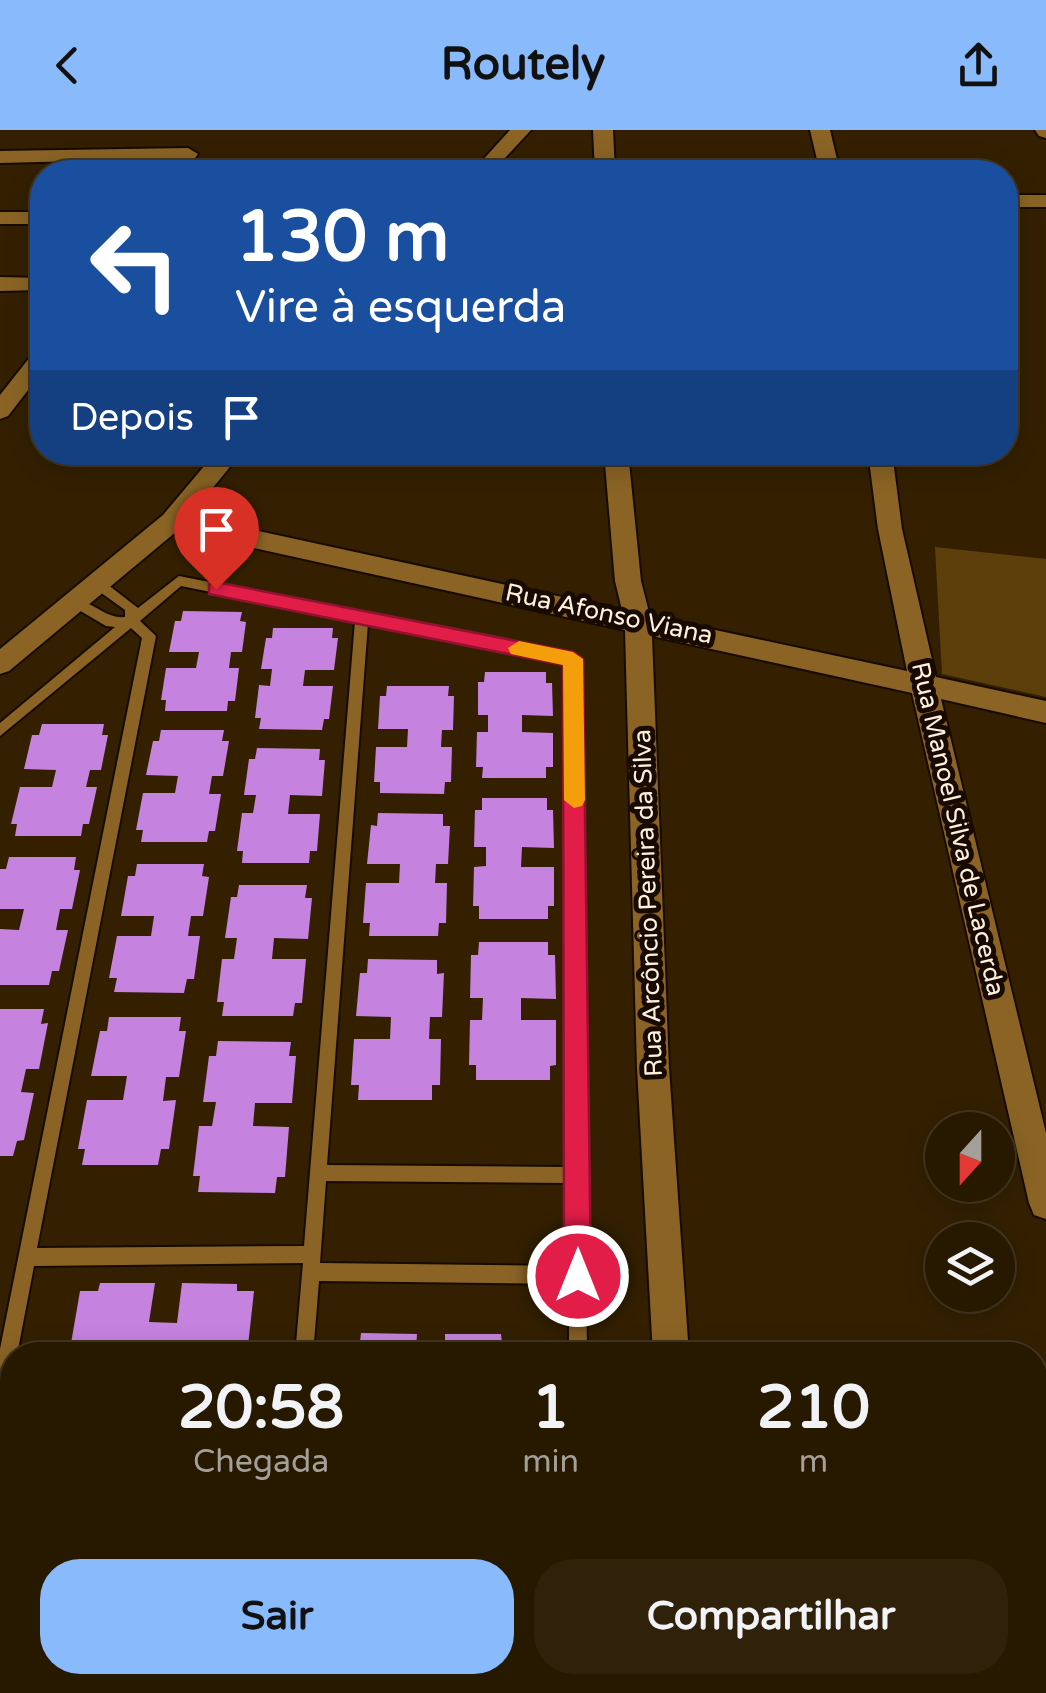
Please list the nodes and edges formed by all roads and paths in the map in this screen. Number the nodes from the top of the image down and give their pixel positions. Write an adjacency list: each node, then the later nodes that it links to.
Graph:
1 (521, 130): 6 (street)
2 (603, 130): 7 (street)
3 (820, 130): 8 (street)
4 (2, 149): 5 (street)
5 (184, 160)
6 (493, 160)
7 (604, 160)
8 (827, 160)
9 (1018, 200): 10 (street)
10 (1046, 201)
11 (0, 218): 12 (street)
12 (30, 218)
13 (0, 284): 14 (street)
14 (30, 284)
15 (30, 373): 16 (street)
16 (0, 411)
17 (219, 465): 20 (street)
18 (617, 465): 24 (street, Rua Arcôncio Pereira da Silva)
19 (882, 465): 27 (street, Rua Manoel Silva de Lacerda)
20 (172, 521): 21 (street); 24 (street, Rua Afonso Viana)
21 (98, 584): 22 (street); 25 (lane)
22 (77, 603): 25 (lane); 26 (street)
23 (362, 618): 25 (lane); 30 (lane); 31 (lane)
24 (638, 620): 27 (street, Rua Afonso Viana); 39 (street, Rua Arcôncio Pereira da Silva)
25 (130, 621): 29 (lane); 33 (lane)
26 (0, 664)
27 (924, 686): 28 (street, Rua Afonso Viana); 32 (street, Rua Manoel Silva de Lacerda)
28 (1046, 712)
29 (0, 731)
30 (318, 1173): 31 (lane); 34 (lane)
31 (577, 1175): 35 (lane)
32 (1046, 1203)
33 (27, 1257): 34 (lane); 36 (lane)
34 (312, 1263): 35 (lane); 37 (lane)
35 (578, 1276): 38 (lane)
36 (10, 1342)
37 (305, 1342)
38 (578, 1342)
39 (670, 1342)

